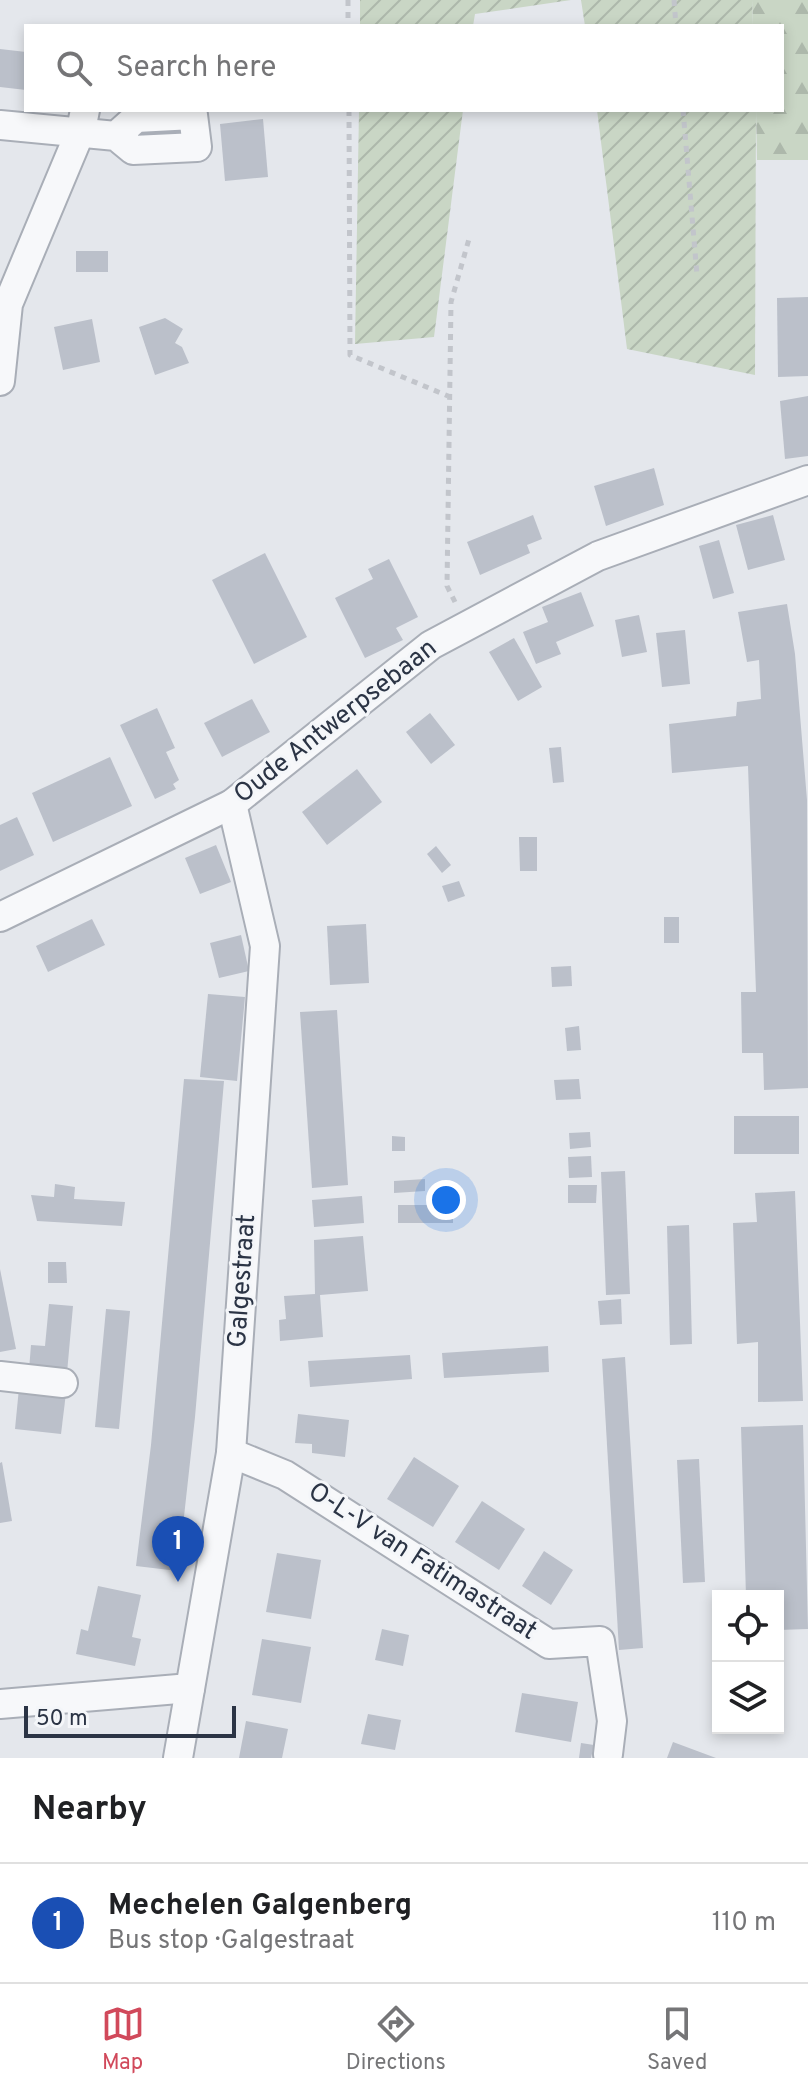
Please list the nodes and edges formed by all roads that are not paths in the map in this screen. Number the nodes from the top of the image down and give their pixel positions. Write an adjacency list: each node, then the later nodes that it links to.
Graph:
1 (83, 120): 2 (street); 3 (street); 4 (street)
2 (0, 125)
3 (116, 136)
4 (0, 381)
5 (808, 480): 6 (street, Oude Antwerpsebaan)
6 (232, 804): 7 (street, Oude Antwerpsebaan); 10 (street, Galgestraat)
7 (0, 917)
8 (0, 1376): 9 (street)
9 (63, 1383)
10 (231, 1453): 11 (street, Galgestraat); 13 (street, O-L-V van Fatimastraat)
11 (190, 1688): 12 (street); 14 (street, Galgestraat)
12 (0, 1704)
13 (608, 1754)
14 (178, 1758)

